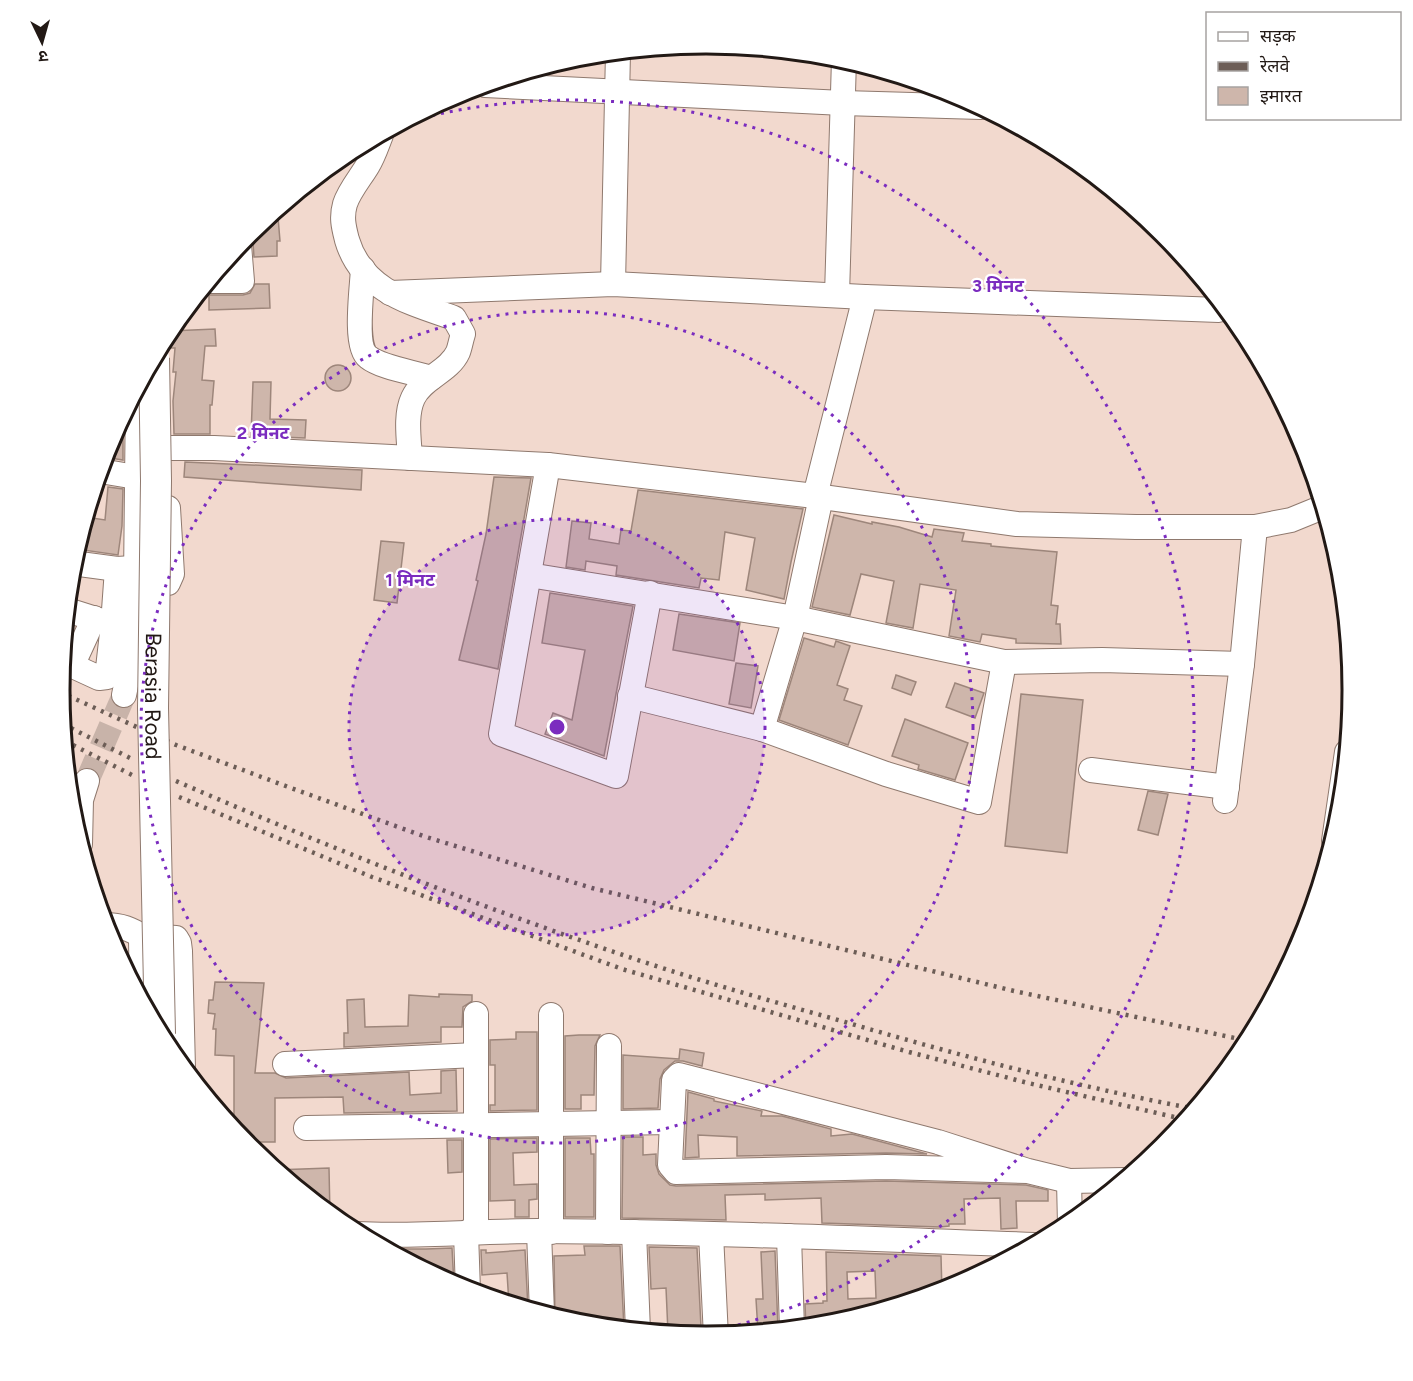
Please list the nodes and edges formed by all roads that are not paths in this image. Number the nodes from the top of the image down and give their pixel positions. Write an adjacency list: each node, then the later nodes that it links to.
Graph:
1 (618, 60): 4 (street)
2 (844, 69): 5 (street)
3 (509, 86): 4 (street)
4 (616, 90): 5 (street); 11 (street)
5 (843, 103): 6 (street); 13 (street)
6 (959, 106)
7 (376, 146): 9 (street)
8 (240, 258): 10 (street)
9 (363, 269): 12 (street); 18 (street)
10 (220, 281)
11 (613, 284): 12 (street); 13 (street)
12 (390, 293): 18 (street)
13 (837, 296): 14 (street)
14 (865, 297): 15 (street); 25 (street)
15 (1216, 310)
16 (162, 360): 20 (street)
17 (154, 373): 50 (main road, Berasia Road, bridge)
18 (431, 378): 21 (street)
19 (138, 406): 24 (street)
20 (165, 448): 21 (street); 29 (street)
21 (410, 458): 22 (street)
22 (548, 465): 25 (street); 30 (street)
23 (109, 472): 24 (street)
24 (136, 477): 29 (street)
25 (818, 496): 27 (street); 33 (street)
26 (1316, 510): 27 (street)
27 (1255, 527): 37 (street)
28 (82, 565): 29 (street)
29 (129, 573): 34 (street); 39 (street)
30 (530, 575): 31 (street); 40 (street)
31 (650, 593): 33 (street); 40 (street)
32 (75, 612): 34 (street)
33 (795, 618): 36 (street); 41 (street)
34 (104, 621): 35 (street); 38 (street)
35 (71, 660)
36 (1005, 662): 37 (street); 41 (street)
37 (1242, 664): 42 (street)
38 (71, 666)
39 (123, 694)
40 (630, 696): 41 (street)
41 (762, 729)
42 (1091, 770)
43 (87, 781): 44 (street)
44 (81, 808)
45 (115, 925): 46 (street)
46 (145, 938): 47 (street); 52 (street)
47 (141, 982)
48 (476, 1014): 53 (street)
49 (551, 1015): 57 (street)
50 (160, 1016)
51 (609, 1046): 56 (street)
52 (182, 1051)
53 (476, 1055): 54 (street); 58 (street)
54 (285, 1064)
55 (671, 1122): 56 (street); 60 (street); 60 (street)
56 (608, 1124): 57 (street); 65 (street)
57 (552, 1125): 58 (street); 64 (street)
58 (477, 1126): 59 (street); 67 (street)
59 (306, 1128)
60 (1028, 1171): 61 (street)
61 (1069, 1180): 62 (street); 63 (street)
62 (1112, 1180)
63 (1070, 1213)
64 (545, 1231): 65 (street); 67 (street); 73 (street)
65 (608, 1232): 66 (street)
66 (634, 1232): 68 (street); 75 (street)
67 (466, 1233): 70 (street); 72 (street)
68 (711, 1234): 69 (street); 76 (street)
69 (789, 1236): 71 (street); 74 (street)
70 (391, 1244)
71 (1020, 1244)
72 (468, 1281)
73 (542, 1305)
74 (792, 1322)
75 (638, 1323)
76 (716, 1327)

